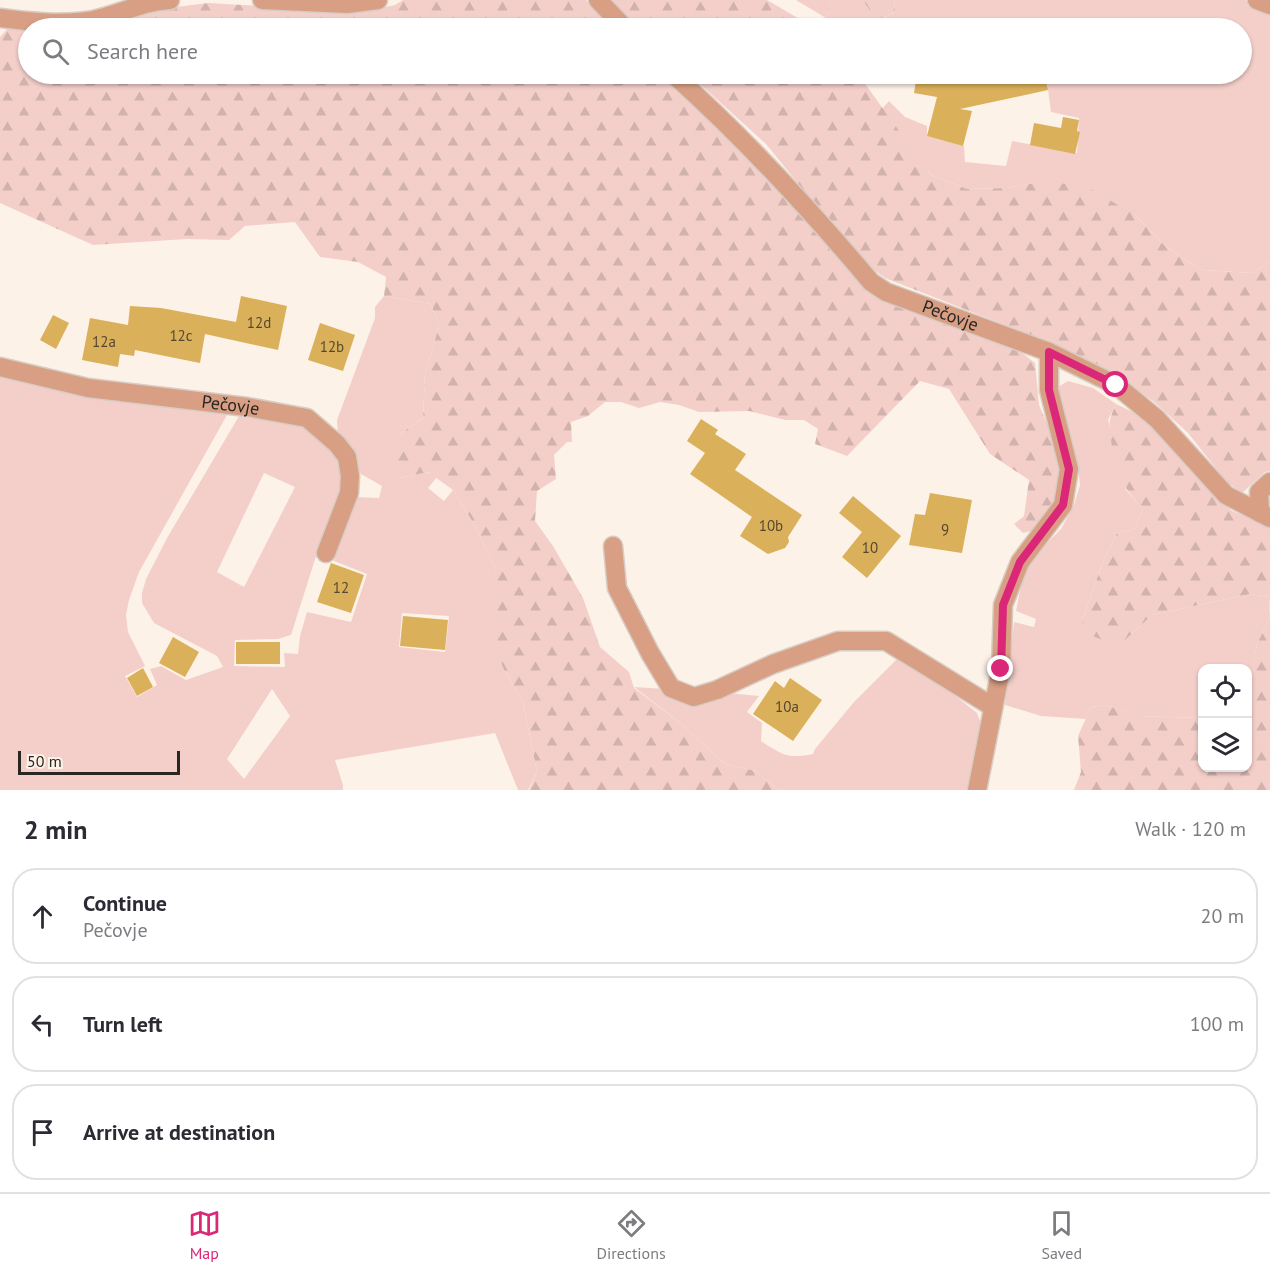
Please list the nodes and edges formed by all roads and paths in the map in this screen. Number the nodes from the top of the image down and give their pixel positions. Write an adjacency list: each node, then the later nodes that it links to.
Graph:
1 (170, 0): 8 (street)
2 (262, 0): 3 (street)
3 (378, 0)
4 (598, 0): 9 (street)
5 (1257, 0): 6 (street)
6 (1270, 5)
7 (0, 18): 10 (street)
8 (98, 18)
9 (616, 18)
10 (18, 21)
11 (684, 84): 12 (street, Pečovje)
12 (1049, 352): 15 (street, Pečovje); 18 (street)
13 (0, 367): 17 (street, Pečovje)
14 (1270, 482): 15 (street, Pečovje)
15 (1265, 516)
16 (613, 546): 18 (street)
17 (326, 553)
18 (993, 708): 19 (street)
19 (977, 790)

